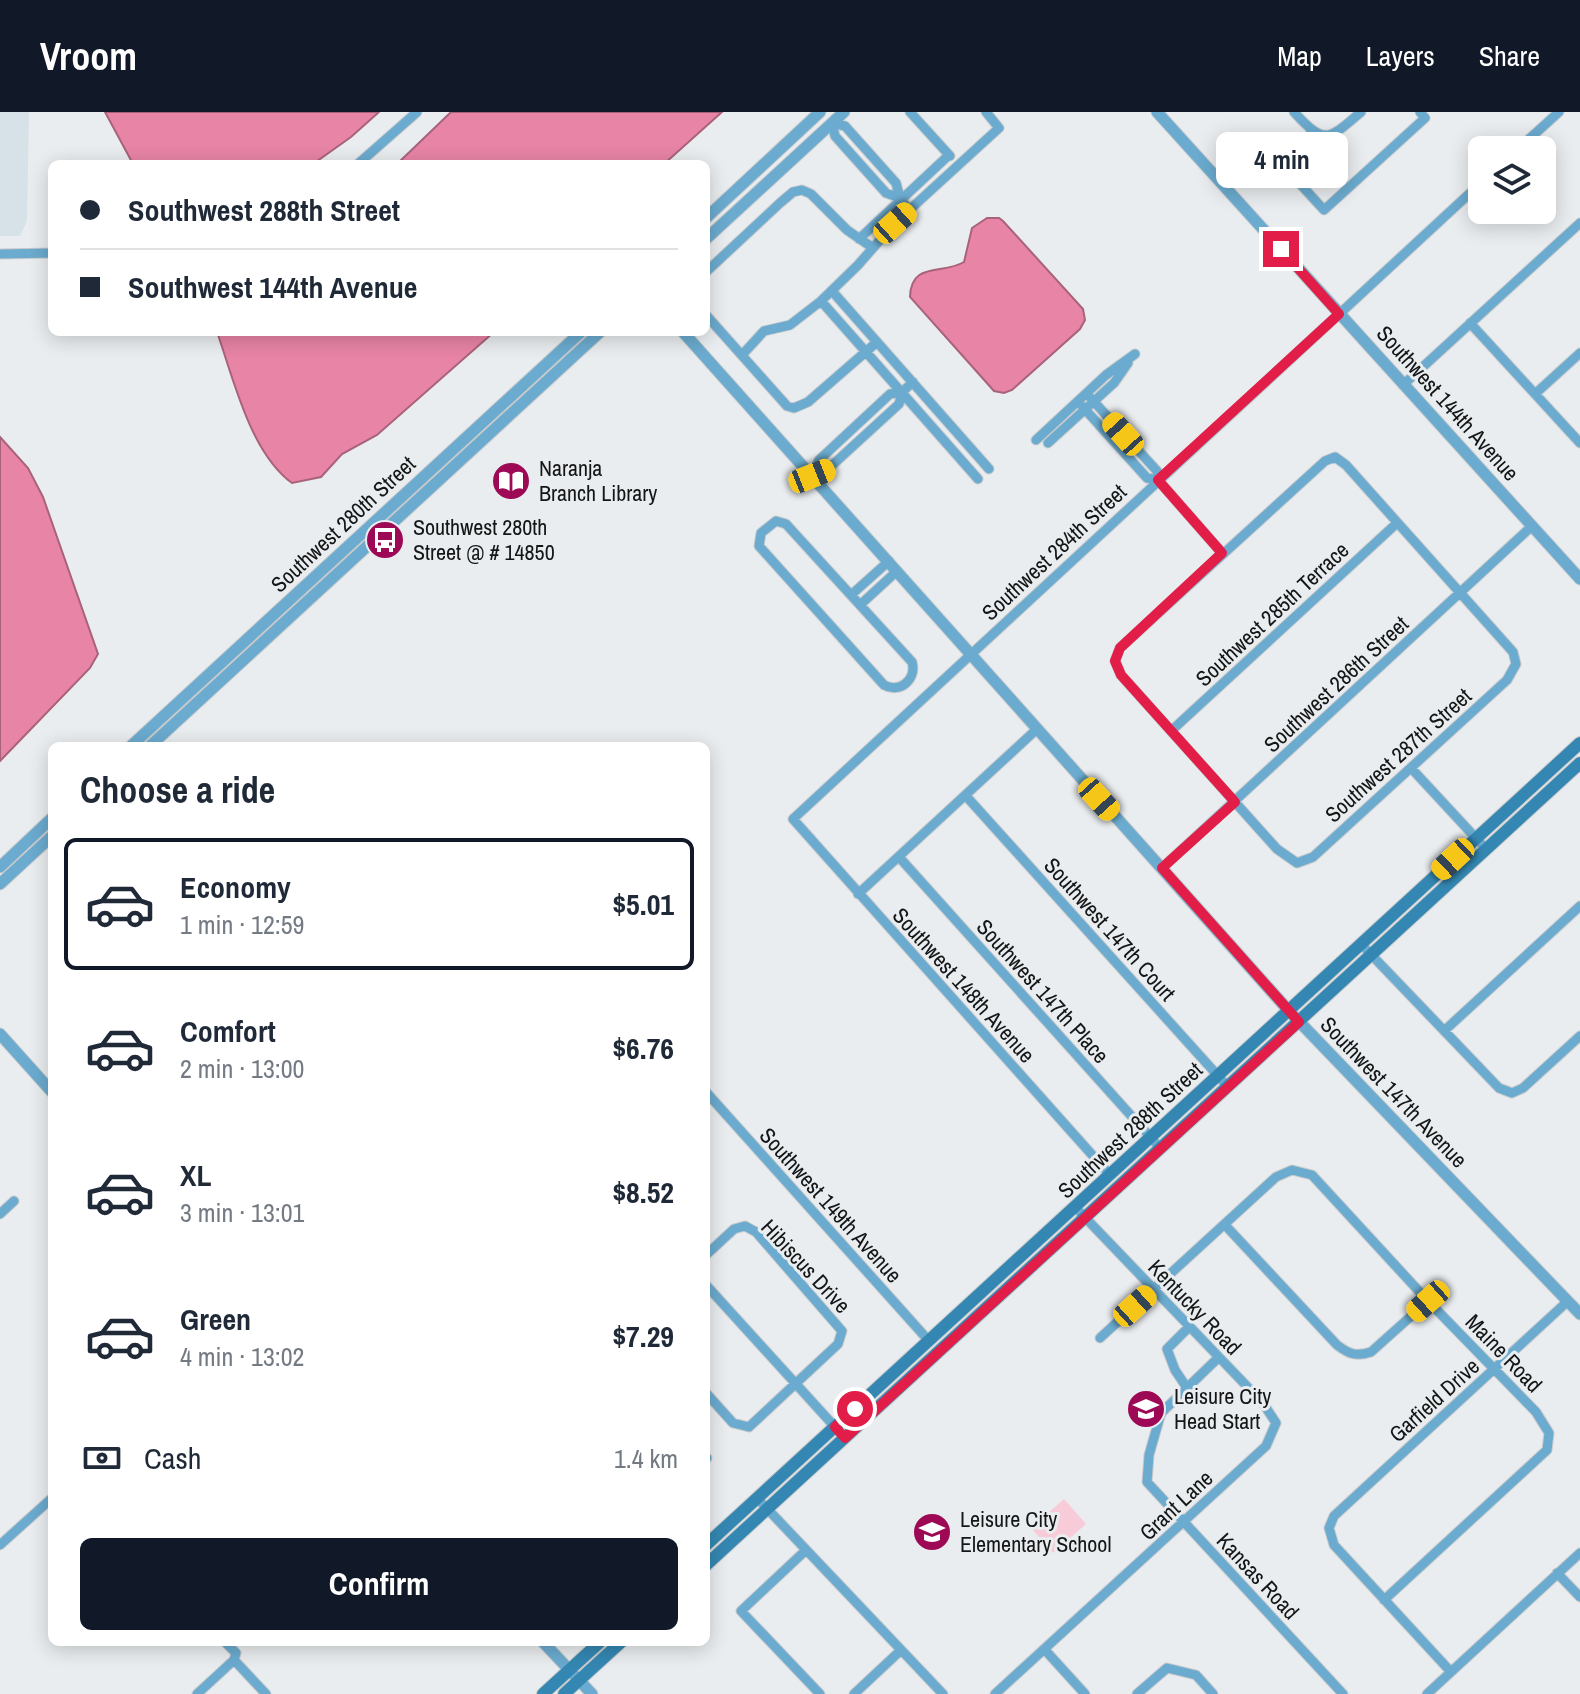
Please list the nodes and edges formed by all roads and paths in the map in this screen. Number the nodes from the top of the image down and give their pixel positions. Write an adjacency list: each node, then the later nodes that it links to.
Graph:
1 (417, 112): 15 (street)
2 (822, 112): 11 (street); 20 (street)
3 (844, 112): 11 (street)
4 (910, 112): 14 (street)
5 (986, 112): 16 (street)
6 (1157, 112): 30 (street, Southwest 144th Avenue)
7 (1294, 112): 12 (street)
8 (1361, 112): 12 (street)
9 (1420, 112): 12 (street)
10 (1559, 112): 13 (street)
11 (832, 123): 18 (street); 22 (street)
12 (1312, 132)
13 (1532, 136)
14 (949, 155): 16 (street); 18 (street)
15 (363, 160)
16 (958, 165): 19 (street)
17 (1468, 195): 30 (street, Southwest 284th Street)
18 (900, 198): 19 (street); 23 (street)
19 (909, 210): 24 (street)
20 (710, 214)
21 (1580, 223): 32 (street)
22 (710, 235)
23 (859, 239): 24 (street); 27 (street)
24 (873, 248): 28 (street)
25 (48, 253): 26 (street)
26 (0, 254)
27 (710, 268)
28 (832, 291): 29 (street); 36 (street)
29 (821, 301): 37 (street); 39 (street)
30 (1339, 314): 41 (street, Southwest 144th Avenue); 53 (street, Southwest 284th Street)
31 (710, 319): 39 (street)
32 (1470, 323): 41 (street); 43 (street)
33 (577, 336): 54 (street, Southwest 280th Street)
34 (595, 336): 54 (street, Southwest 280th Street)
35 (687, 336): 51 (street, Southwest 147th Avenue)
36 (877, 342): 37 (street); 40 (street)
37 (866, 352): 39 (street); 42 (street)
38 (1580, 353): 43 (street)
39 (742, 355)
40 (913, 382): 42 (street); 50 (street)
41 (1403, 385): 56 (street, Southwest 144th Avenue)
42 (902, 392): 51 (street); 52 (street)
43 (1535, 394): 49 (street)
44 (1091, 398): 44 (street); 45 (street); 46 (street); 53 (street)
45 (1078, 402): 46 (street); 47 (street)
46 (1086, 410): 48 (street); 53 (street)
47 (1036, 440)
48 (1048, 443)
49 (1580, 443)
50 (989, 469)
51 (812, 476): 58 (street, Southwest 147th Avenue)
52 (978, 479)
53 (1158, 480): 57 (street); 64 (street, Southwest 284th Street)
54 (399, 508): 65 (street, Southwest 280th Street)
55 (1397, 523): 57 (street); 61 (street); 67 (street, Southwest 285th Terrace)
56 (1532, 526): 60 (street, Southwest 144th Avenue); 61 (street, Southwest 286th Street)
57 (1222, 553): 67 (street)
58 (889, 561): 59 (street, Southwest 147th Avenue); 62 (street)
59 (897, 571): 63 (street); 64 (street, Southwest 147th Avenue)
60 (1580, 579)
61 (1460, 594): 72 (street, Southwest 287th Street); 74 (street, Southwest 286th Street)
62 (851, 595): 63 (street); 63 (street)
63 (860, 605)
64 (971, 655): 66 (street, Southwest 147th Avenue); 75 (street, Southwest 284th Street)
65 (198, 693): 68 (street, Southwest 280th Street); 69 (street, Southwest 280th Street)
66 (1037, 729): 73 (street); 84 (street, Southwest 147th Avenue)
67 (1171, 731): 74 (street)
68 (136, 742)
69 (154, 742)
70 (1580, 743): 79 (main road, Southwest 288th Street)
71 (1580, 763): 81 (main road, Southwest 288th Street)
72 (1411, 768): 74 (street, Southwest 287th Street); 79 (street)
73 (966, 796): 82 (street); 95 (street, Southwest 147th Court)
74 (1235, 802): 84 (street, Southwest 286th Street)
75 (793, 819): 86 (street, Southwest 148th Avenue)
76 (48, 822): 77 (street)
77 (37, 832): 78 (street); 83 (street)
78 (48, 838)
79 (1476, 838): 81 (street); 88 (main road, Southwest 288th Street)
80 (48, 840): 85 (street)
81 (1486, 849): 89 (main road, Southwest 288th Street)
82 (899, 857): 86 (street); 99 (street, Southwest 147th Place)
83 (0, 867)
84 (1162, 868): 90 (street, Southwest 147th Avenue)
85 (0, 884)
86 (858, 894): 101 (street, Southwest 148th Avenue)
87 (1580, 906): 92 (street)
88 (1361, 944): 89 (street); 90 (main road, Southwest 288th Street)
89 (1372, 955): 91 (main road, Southwest 288th Street); 92 (street)
90 (1289, 1011): 91 (street, Southwest 147th Avenue); 95 (main road, Southwest 288th Street)
91 (1299, 1022): 96 (main road, Southwest 288th Street); 110 (street, Southwest 147th Avenue)
92 (1444, 1031): 94 (street)
93 (0, 1034): 97 (street)
94 (1580, 1036)
95 (1218, 1076): 96 (street, Southwest 147th Court); 99 (main road, Southwest 288th Street)
96 (1228, 1087): 100 (main road, Southwest 288th Street)
97 (48, 1088)
98 (710, 1096): 115 (street, Southwest 149th Avenue)
99 (1150, 1138): 100 (street, Southwest 147th Place); 101 (main road, Southwest 288th Street)
100 (1161, 1149): 105 (main road, Southwest 288th Street)
101 (1110, 1175): 103 (main road, Southwest 288th Street)
102 (14, 1201): 104 (street)
103 (1075, 1207): 105 (street, Kentucky Road); 115 (main road, Southwest 288th Street)
104 (0, 1214)
105 (1085, 1217): 109 (street, Kentucky Road); 123 (main road, Southwest 288th Street)
106 (1225, 1225): 109 (street); 111 (street); 111 (street, Maine Road)
107 (710, 1251): 118 (street, Hibiscus Drive)
108 (710, 1289): 118 (street)
109 (1153, 1290): 113 (street, Kentucky Road); 114 (street)
110 (1573, 1300): 112 (street, Southwest 147th Avenue); 117 (street, Garfield Drive)
111 (1428, 1301): 117 (street, Maine Road)
112 (1580, 1314)
113 (1189, 1327): 116 (street, Kentucky Road); 119 (street)
114 (1100, 1338)
115 (929, 1341): 121 (main road, Southwest 288th Street)
116 (1218, 1358): 119 (street); 122 (street, Kentucky Road)
117 (1494, 1369): 135 (street, Garfield Drive); 135 (street, Maine Road)
118 (795, 1384): 120 (street, Hibiscus Drive); 121 (street)
119 (1187, 1388): 127 (street, Kansas Road)
120 (710, 1397)
121 (835, 1427): 123 (street); 124 (main road, Southwest 288th Street)
122 (1272, 1436): 127 (street, Grant Lane)
123 (845, 1438): 126 (main road, Southwest 288th Street)
124 (757, 1498): 126 (street); 128 (main road, Southwest 288th Street)
125 (48, 1502): 129 (street)
126 (767, 1510): 130 (street); 132 (main road, Southwest 288th Street)
127 (1183, 1522): 140 (street, Grant Lane); 157 (street, Kansas Road)
128 (710, 1541)
129 (0, 1545)
130 (805, 1551): 141 (street); 150 (street)
131 (1580, 1553): 133 (street)
132 (710, 1561)
133 (1557, 1573): 134 (street); 143 (street)
134 (1580, 1597)
135 (1384, 1600): 143 (street)
136 (229, 1646): 142 (street)
137 (547, 1646): 144 (street)
138 (597, 1646): 144 (main road)
139 (615, 1646): 144 (main road)
140 (1045, 1650): 153 (street, Grant Lane); 154 (street)
141 (900, 1651): 151 (street); 152 (street)
142 (234, 1660): 145 (street); 146 (street)
143 (1451, 1672): 158 (street)
144 (574, 1675): 147 (main road); 148 (main road); 149 (street)
145 (197, 1694)
146 (266, 1694)
147 (543, 1694)
148 (564, 1694)
149 (592, 1694)
150 (820, 1694)
151 (854, 1694)
152 (943, 1694)
153 (995, 1694)
154 (1085, 1694)
155 (1137, 1694): 156 (street)
156 (1213, 1694)
157 (1343, 1694)
158 (1427, 1694)

